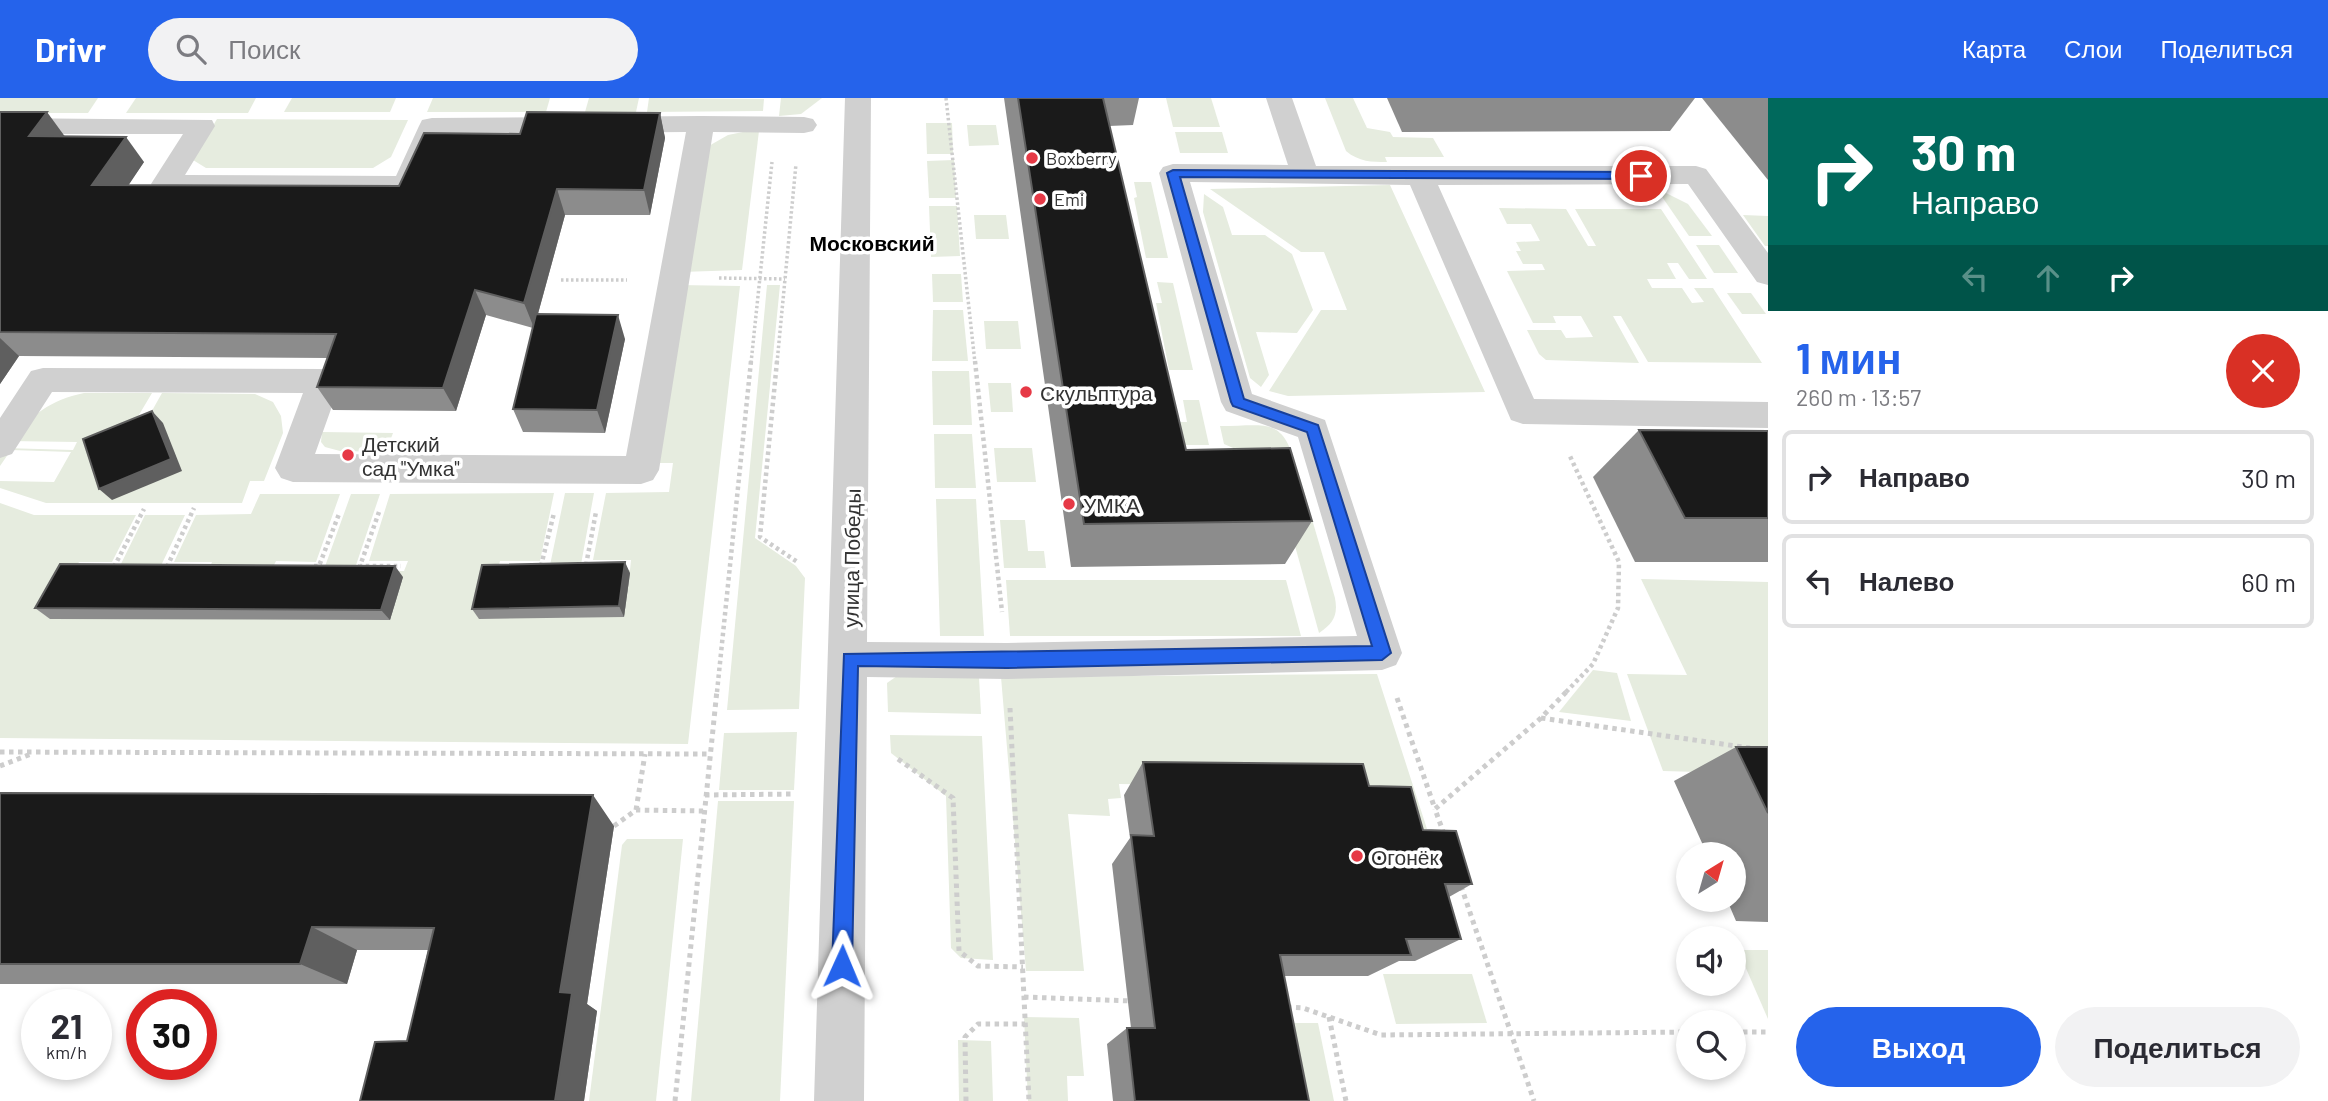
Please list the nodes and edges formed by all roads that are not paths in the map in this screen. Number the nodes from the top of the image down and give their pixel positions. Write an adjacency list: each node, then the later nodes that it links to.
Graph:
1 (858, 98): 11 (street, улица Победы)
2 (1279, 98): 6 (street)
3 (701, 124): 4 (street); 5 (street); 10 (street)
4 (793, 125)
5 (0, 126)
6 (1305, 174): 7 (street); 11 (street)
7 (1420, 176): 8 (street); 9 (street)
8 (1768, 275)
9 (1768, 415)
10 (0, 445)
11 (849, 659): 12 (street, улица Победы)
12 (839, 1101)

